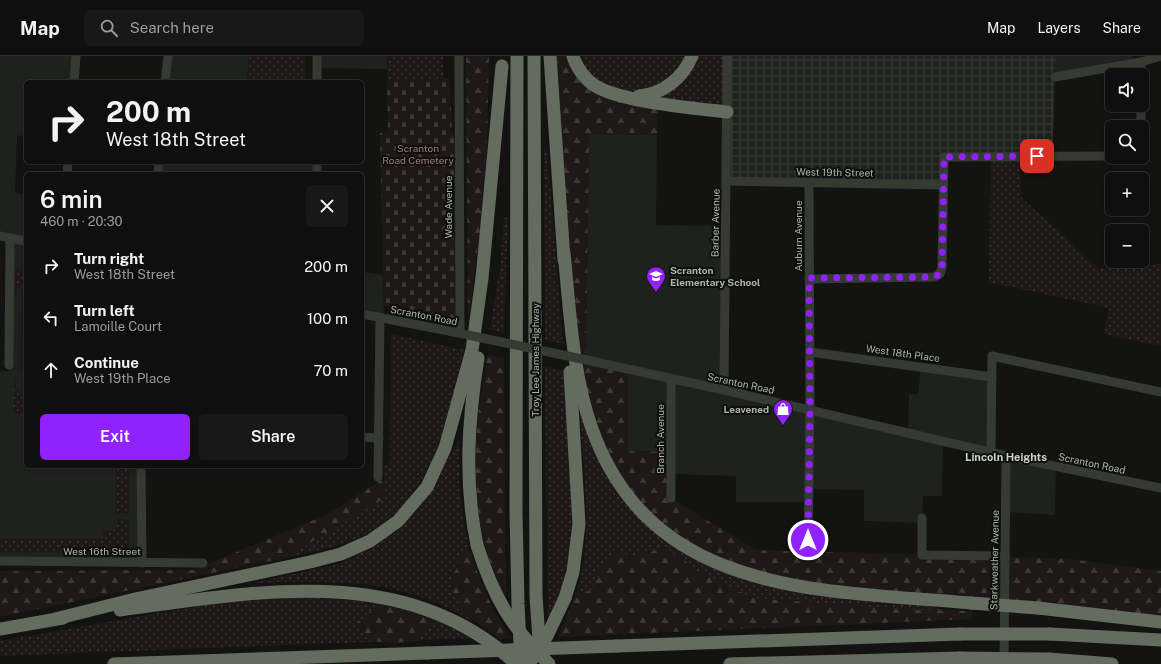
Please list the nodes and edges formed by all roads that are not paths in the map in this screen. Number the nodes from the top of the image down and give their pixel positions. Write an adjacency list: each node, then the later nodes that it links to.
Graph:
1 (76, 56): 16 (street)
2 (168, 56): 17 (street)
3 (317, 56): 18 (street)
4 (459, 56): 32 (street, Wade Avenue)
5 (517, 56): 60 (highway, Troy Lee James Highway)
6 (534, 56): 62 (highway, Troy Lee James Highway)
7 (550, 56): 28 (highway)
8 (573, 56): 19 (highway)
9 (692, 56): 19 (highway)
10 (727, 56): 20 (street, Barber Avenue)
11 (1161, 56): 13 (street)
12 (502, 61): 54 (highway); 63 (highway, bridge)
13 (1141, 62): 14 (street); 15 (street)
14 (1141, 68)
15 (1055, 77)
16 (74, 80)
17 (165, 80)
18 (317, 80)
19 (623, 97): 20 (highway)
20 (727, 112): 22 (street, Barber Avenue)
21 (1105, 156): 24 (street)
22 (726, 181): 23 (street, West 19th Street); 37 (street, Barber Avenue)
23 (809, 183): 24 (street, West 19th Street); 29 (street, Auburn Avenue)
24 (943, 185): 29 (street)
25 (0, 236): 26 (street)
26 (10, 238): 27 (street); 34 (street)
27 (24, 241)
28 (564, 252): 55 (highway, bridge); 61 (highway, bridge)
29 (809, 278): 33 (street, Auburn Avenue)
30 (364, 314): 31 (street, Scranton Road)
31 (380, 318): 32 (street, Scranton Road); 41 (street)
32 (464, 334): 36 (street, Scranton Road, bridge)
33 (810, 352): 35 (street, West 18th Place); 39 (street, Auburn Avenue)
34 (9, 365)
35 (992, 377): 38 (street); 42 (street)
36 (671, 380): 37 (street, Scranton Road); 47 (street, Branch Avenue)
37 (724, 390): 39 (street, Scranton Road)
38 (1161, 392)
39 (810, 410): 42 (street, Scranton Road); 49 (street, Auburn Avenue)
40 (364, 438): 41 (street)
41 (378, 438): 45 (street)
42 (991, 452): 43 (street, Scranton Road)
43 (1006, 456): 46 (street, Scranton Road); 50 (street, Starkweather Avenue)
44 (141, 468): 52 (street)
45 (378, 477)
46 (1161, 488)
47 (671, 498)
48 (922, 518): 50 (street)
49 (808, 552)
50 (1005, 556): 65 (street, Starkweather Avenue)
51 (0, 562): 52 (street, West 16th Street)
52 (142, 563): 53 (street, West 16th Street)
53 (203, 563)
54 (55, 619): 56 (highway); 59 (highway)
55 (1161, 622)
56 (0, 629)
57 (1161, 640): 58 (highway, bridge)
58 (114, 664)
59 (516, 664)
60 (521, 664)
61 (529, 664)
62 (541, 664)
63 (548, 664)
64 (730, 664): 66 (highway, bridge)
65 (1004, 664)
66 (1112, 664)

